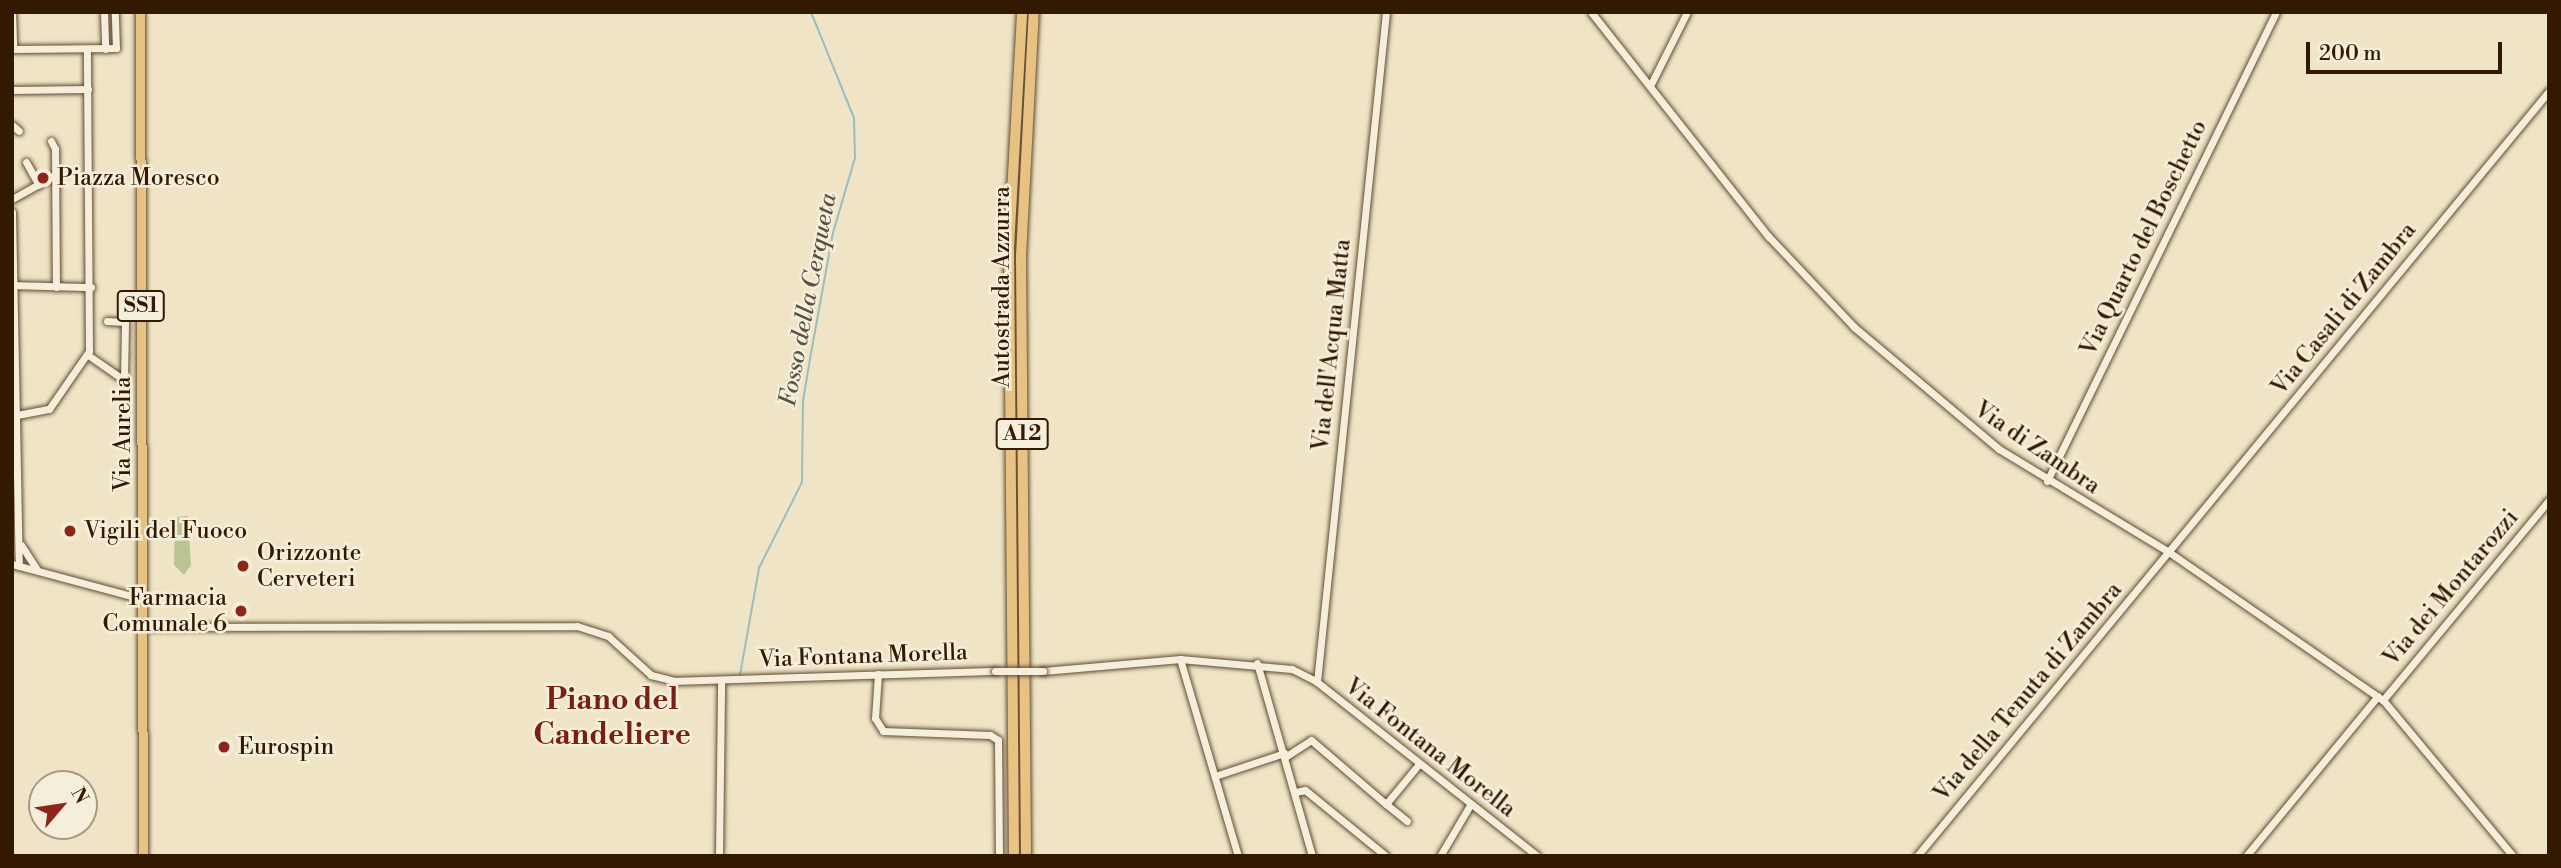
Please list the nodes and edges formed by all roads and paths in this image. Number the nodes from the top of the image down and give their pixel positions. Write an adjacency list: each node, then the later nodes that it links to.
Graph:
1 (12, 12): 11 (street)
2 (104, 12): 13 (street)
3 (115, 12): 13 (street)
4 (140, 12): 40 (main road, Via Aurelia / SS1)
5 (1022, 12): 58 (highway, Autostrada Azzurra / A12)
6 (1034, 12): 59 (highway, Autostrada Azzurra / A12)
7 (1386, 12): 46 (street, Via dell'Acqua Matta)
8 (1591, 12): 14 (street, Via di Zambra)
9 (1687, 12): 14 (street)
10 (2276, 12): 33 (street, Via Quarto del Boschetto)
11 (13, 49): 12 (street)
12 (88, 49): 13 (street); 15 (street)
13 (105, 49)
14 (1650, 86): 33 (street, Via di Zambra)
15 (88, 89): 16 (street); 28 (street)
16 (12, 90)
17 (2549, 91): 37 (street, Via Casali di Zambra)
18 (12, 125): 19 (street)
19 (19, 131)
20 (51, 141): 22 (street)
21 (26, 162): 23 (street)
22 (55, 175): 23 (street); 27 (street)
23 (39, 184): 24 (street)
24 (12, 199)
25 (12, 212): 26 (street)
26 (16, 285): 27 (street); 31 (street)
27 (56, 287): 28 (street)
28 (91, 287): 30 (street)
29 (107, 321): 30 (street)
30 (88, 355): 31 (street)
31 (15, 416): 32 (street)
32 (16, 475): 35 (street)
33 (2047, 481): 37 (street, Via di Zambra)
34 (2549, 500): 47 (street, Via dei Montarozzi)
35 (19, 541): 36 (street); 38 (street); 39 (street)
36 (12, 550)
37 (2169, 552): 47 (street, Via di Zambra); 65 (street, Via della Tenuta di Zambra)
38 (16, 565): 39 (street)
39 (37, 570): 40 (street)
40 (143, 599): 41 (main road, Via Aurelia / SS1)
41 (143, 627): 45 (street, Via Fontana Morella); 55 (main road, Via Aurelia / SS1)
42 (1180, 659): 43 (street, Via Fontana Morella); 44 (street, Via Fontana Morella, bridge); 50 (street)
43 (1257, 663): 46 (street, Via Fontana Morella); 48 (street)
44 (878, 674): 45 (street, Via Fontana Morella); 57 (street)
45 (721, 680): 56 (street)
46 (1317, 682): 49 (street, Via Fontana Morella)
47 (2380, 698): 66 (street, Via dei Montarozzi); 67 (street, Via di Zambra)
48 (1284, 755): 50 (street); 51 (street); 52 (street)
49 (1419, 764): 52 (street); 53 (street, Via Fontana Morella)
50 (1215, 776): 60 (street)
51 (1296, 792): 61 (street); 62 (street)
52 (1386, 804): 54 (street)
53 (1470, 805): 63 (street); 64 (street, Via Fontana Morella)
54 (1407, 821)
55 (143, 856)
56 (719, 856)
57 (999, 856)
58 (1014, 856)
59 (1026, 856)
60 (1238, 856)
61 (1312, 856)
62 (1386, 856)
63 (1440, 856)
64 (1537, 856)
65 (1917, 856)
66 (2246, 856)
67 (2513, 856)

